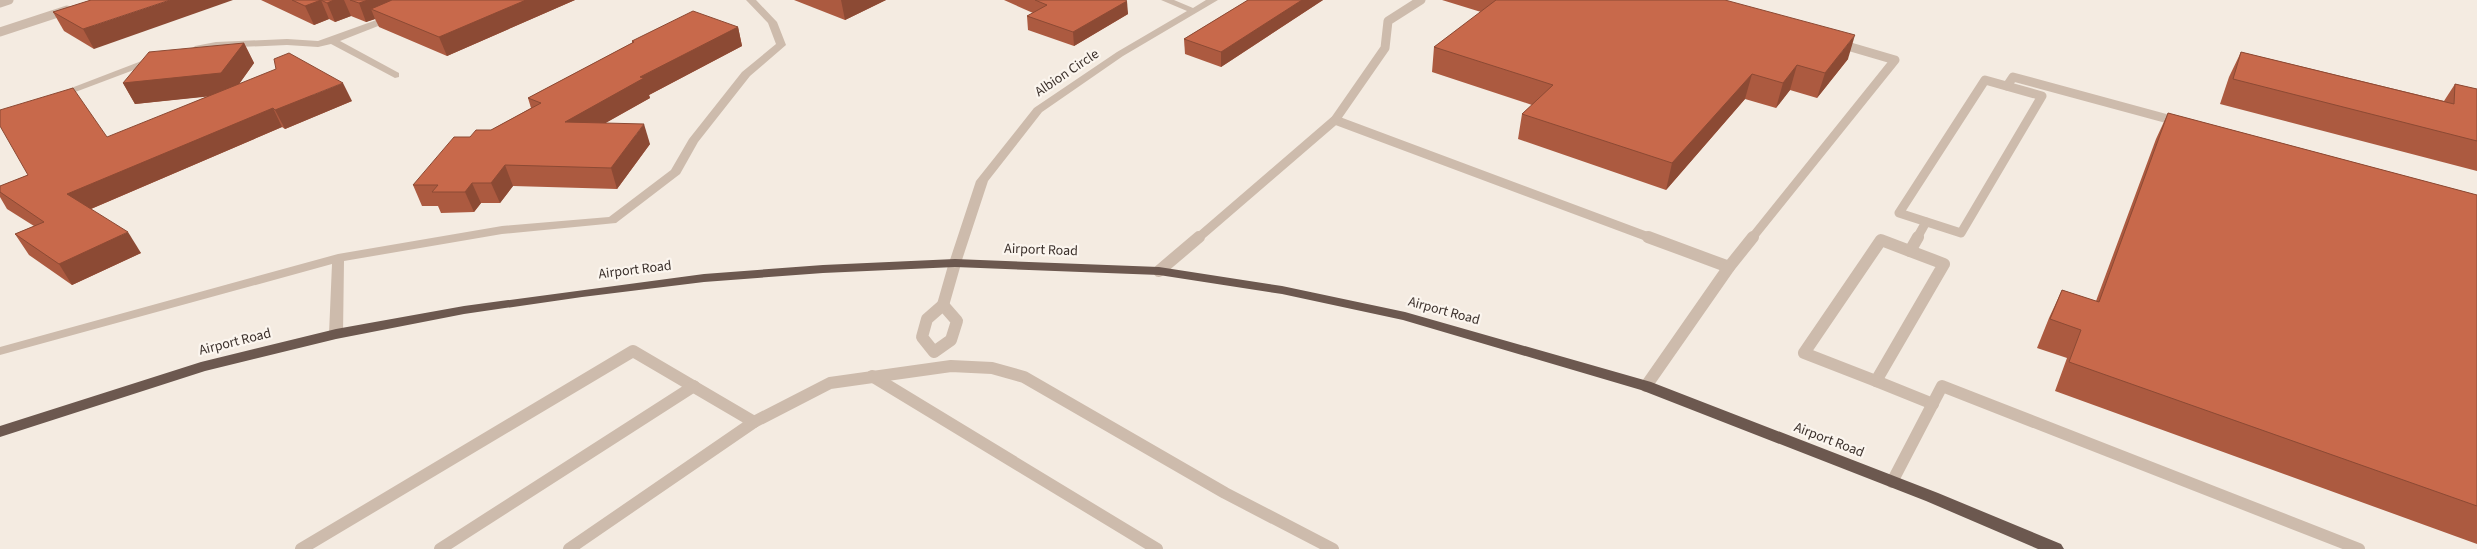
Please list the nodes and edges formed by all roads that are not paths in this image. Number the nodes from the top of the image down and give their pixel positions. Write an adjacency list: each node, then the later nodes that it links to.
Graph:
1 (9, 0): 6 (lane)
2 (751, 0): 22 (street)
3 (1166, 0): 8 (street)
4 (1213, 0): 8 (street, Albion Circle)
5 (1420, 0): 18 (lane)
6 (0, 3)
7 (80, 6): 10 (lane)
8 (1194, 11): 23 (street, Albion Circle)
9 (401, 14): 11 (street)
10 (0, 32)
11 (332, 41): 13 (street); 15 (street)
12 (1830, 41): 24 (lane)
13 (187, 50)
14 (158, 57): 17 (street)
15 (395, 75)
16 (2007, 86): 19 (lane); 20 (lane); 20 (lane)
17 (47, 100)
18 (1335, 120): 24 (lane); 25 (lane)
19 (2193, 126)
20 (1926, 222): 21 (lane)
21 (1910, 250): 32 (lane); 32 (lane)
22 (338, 258): 27 (street); 28 (street)
23 (955, 263): 25 (highway, Airport Road); 26 (lane); 27 (highway, Airport Road)
24 (1728, 266): 34 (lane)
25 (1159, 271): 34 (highway, Airport Road)
26 (943, 305): 29 (lane); 29 (lane)
27 (336, 334): 37 (highway, Airport Road)
28 (0, 350)
29 (934, 352): 30 (lane)
30 (930, 368): 31 (lane); 44 (lane)
31 (872, 376): 36 (lane); 43 (lane)
32 (1876, 381): 35 (lane)
33 (694, 386): 36 (lane); 40 (lane); 41 (lane)
34 (1646, 386): 38 (highway, Airport Road)
35 (1932, 404): 38 (lane); 39 (lane)
36 (754, 422): 42 (lane)
37 (0, 432)
38 (1892, 482): 45 (highway, Airport Road)
39 (2344, 546): 46 (lane)
40 (301, 549)
41 (440, 549)
42 (569, 549)
43 (1157, 549)
44 (1333, 549)
45 (2055, 549)
46 (2358, 549)

